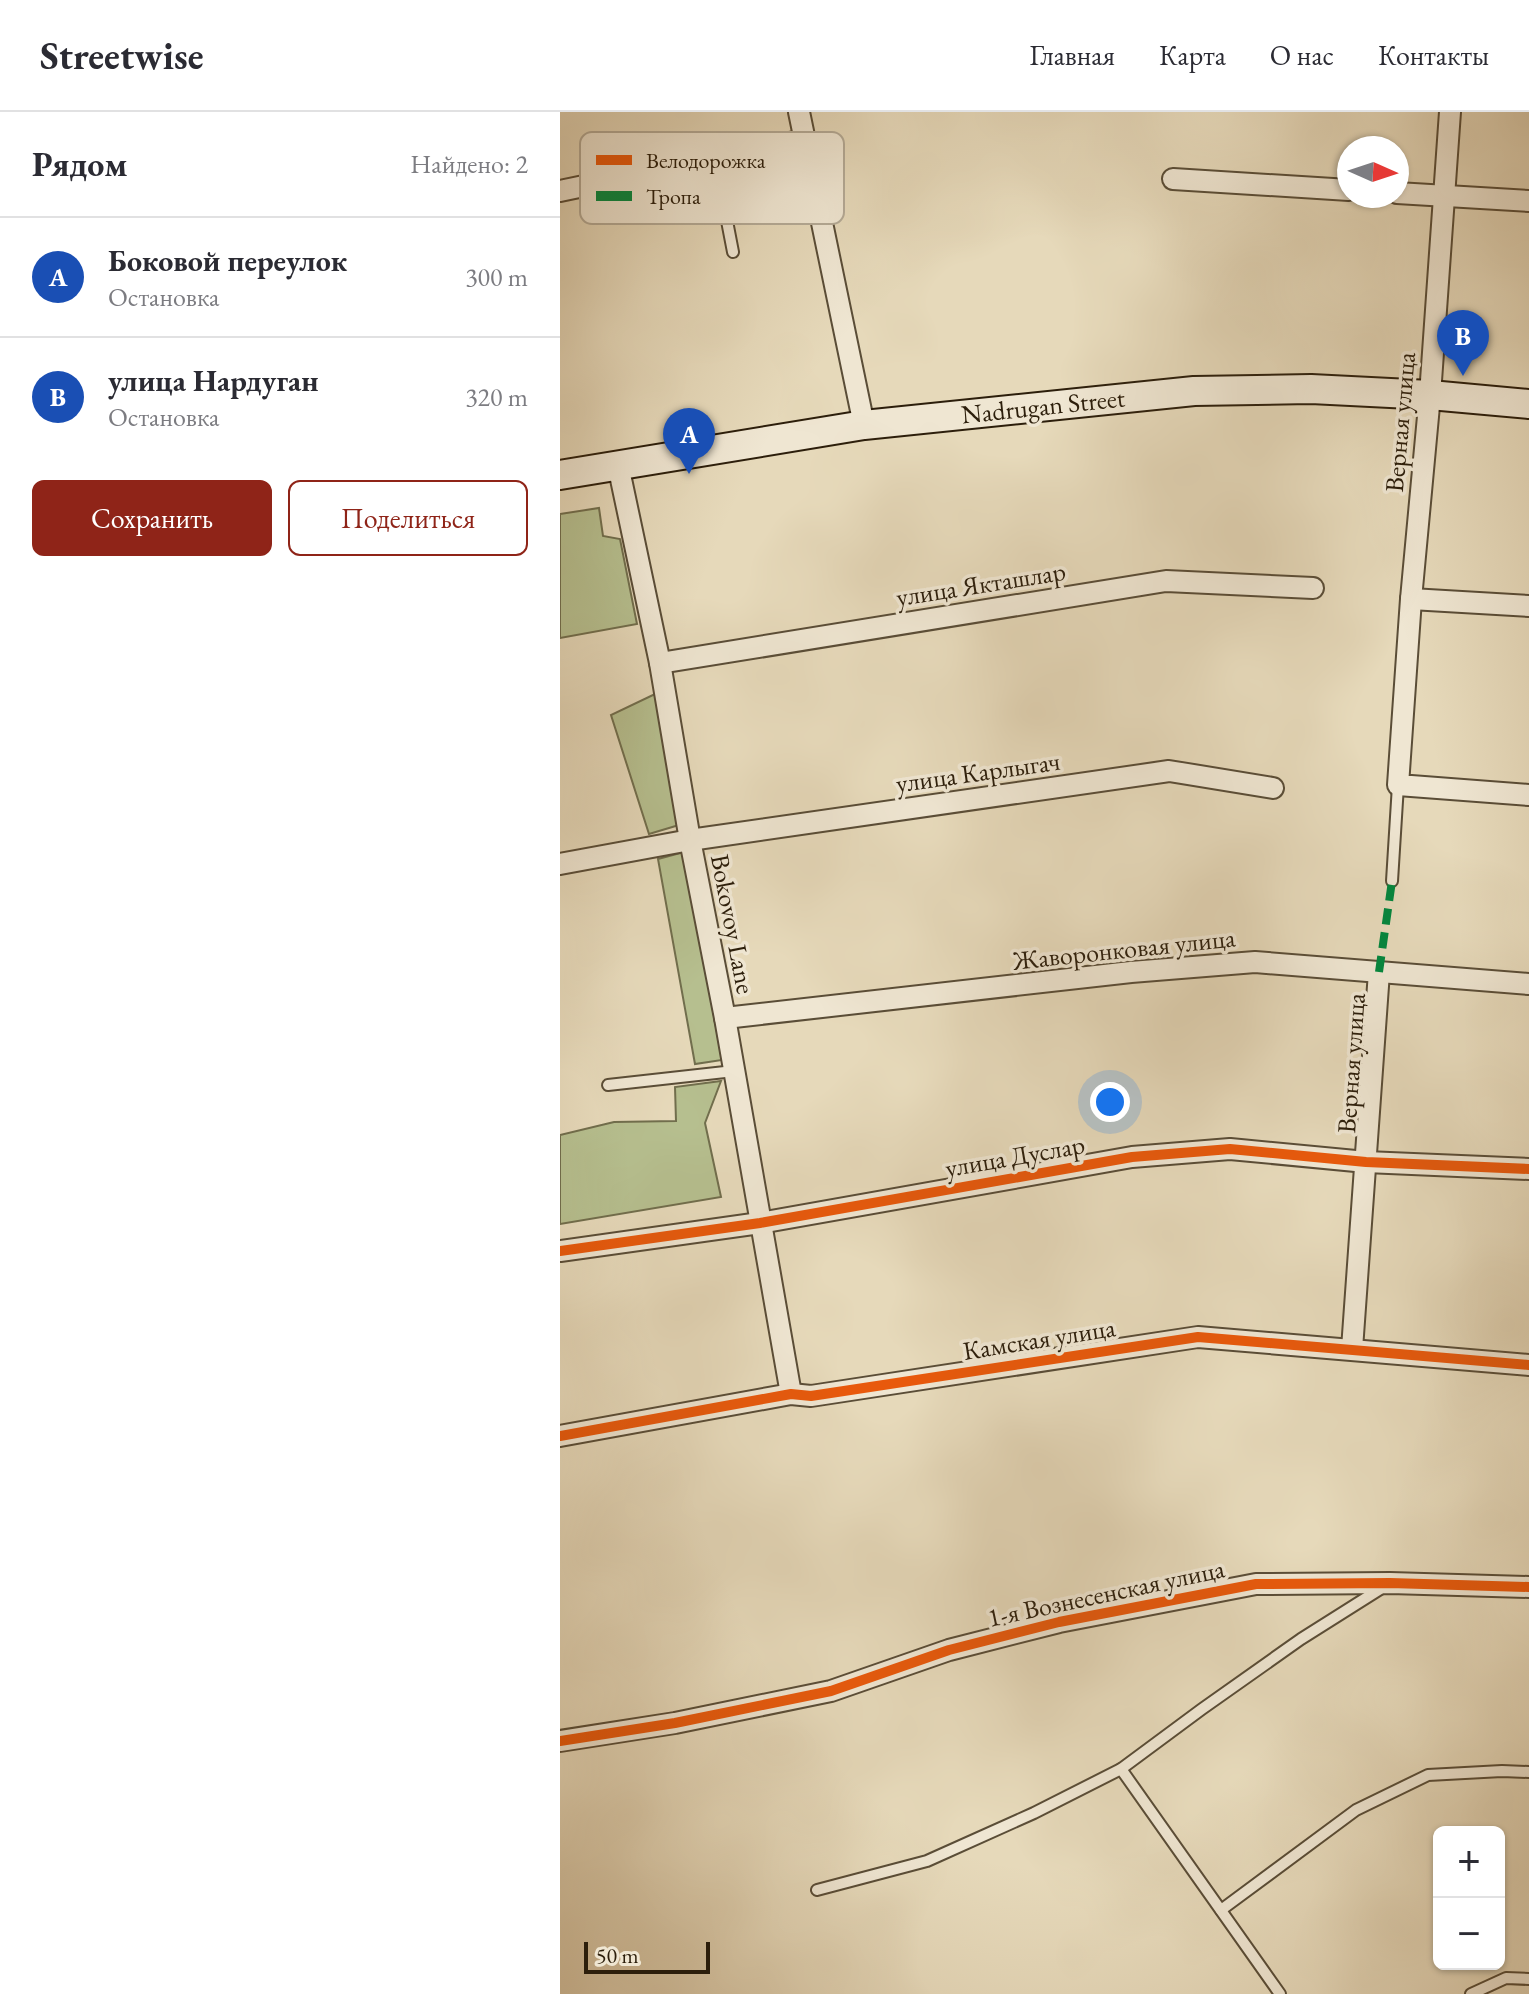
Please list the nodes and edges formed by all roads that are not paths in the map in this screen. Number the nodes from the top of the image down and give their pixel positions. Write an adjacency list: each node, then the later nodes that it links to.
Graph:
1 (799, 112): 3 (street)
2 (1450, 112): 9 (street, Верная улица)
3 (803, 132)
4 (1173, 179): 6 (street)
5 (580, 187): 7 (street)
6 (1337, 189)
7 (560, 191)
8 (1409, 194): 9 (street)
9 (1443, 196): 10 (street); 14 (street, Верная улица)
10 (1529, 201)
11 (728, 224): 13 (lane)
12 (822, 224): 16 (street)
13 (733, 252)
14 (1430, 395): 15 (street, Nadrugan Street); 16 (street, Nadrugan Street); 20 (street, Верная улица)
15 (1529, 404)
16 (864, 425): 17 (street, Nadrugan Street)
17 (618, 465): 18 (street, Nadrugan Street); 22 (street, Bokovoy Lane)
18 (560, 475)
19 (1313, 588): 22 (street, улица Якташлар)
20 (1411, 599): 21 (street); 23 (street, Верная улица)
21 (1529, 606)
22 (660, 663): 26 (street, Bokovoy Lane)
23 (1398, 785): 25 (street); 28 (lane)
24 (1273, 788): 26 (street, улица Карлыгач)
25 (1529, 795)
26 (690, 840): 27 (street, улица Карлыгач); 31 (street, Bokovoy Lane)
27 (560, 864)
28 (1392, 881)
29 (1379, 972): 30 (street, Жаворонковая улица); 31 (street, Жаворонковая улица); 34 (street, Верная улица)
30 (1529, 984)
31 (725, 1018): 32 (street, Bokovoy Lane)
32 (734, 1071): 33 (lane); 36 (street, Bokovoy Lane)
33 (608, 1085)
34 (1366, 1162): 35 (street, улица Дуслар); 36 (street, улица Дуслар); 38 (street, Верная улица)
35 (1529, 1169)
36 (760, 1223): 37 (street, улица Дуслар); 40 (street, Bokovoy Lane)
37 (560, 1251)
38 (1352, 1349): 39 (street, Камская улица); 40 (street, Камская улица)
39 (1529, 1365)
40 (791, 1394): 41 (street, Камская улица)
41 (560, 1436)
42 (1390, 1583): 43 (street, 1-я Вознесенская улица); 44 (street, 1-я Вознесенская улица); 45 (lane)
43 (1529, 1587)
44 (560, 1741)
45 (1121, 1769): 47 (lane); 48 (lane)
46 (1529, 1772): 48 (lane)
47 (817, 1890)
48 (1221, 1910): 50 (lane)
49 (1529, 1979): 51 (lane)
50 (1280, 1994)
51 (1471, 1994)

